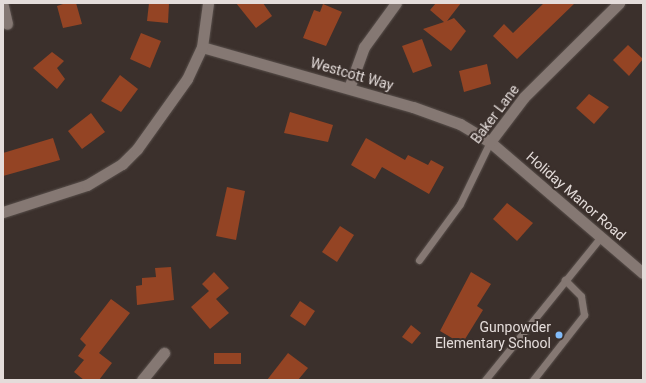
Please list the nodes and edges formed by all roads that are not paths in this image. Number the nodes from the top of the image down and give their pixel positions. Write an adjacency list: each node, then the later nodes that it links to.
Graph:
1 (208, 3): 6 (street)
2 (396, 3): 7 (street)
3 (619, 3): 8 (street, Baker Lane)
4 (3, 6): 5 (street)
5 (7, 24)
6 (202, 47): 7 (street, Westcott Way); 9 (street)
7 (349, 88): 8 (street, Westcott Way)
8 (490, 142): 10 (street, Holiday Manor Road); 11 (lane, Baker Lane)
9 (3, 212)
10 (601, 237): 12 (street, Holiday Manor Road); 13 (lane)
11 (419, 260)
12 (643, 273)
13 (566, 280): 16 (lane); 17 (lane)
14 (164, 353): 15 (street)
15 (142, 380)
16 (485, 380)
17 (533, 380)

